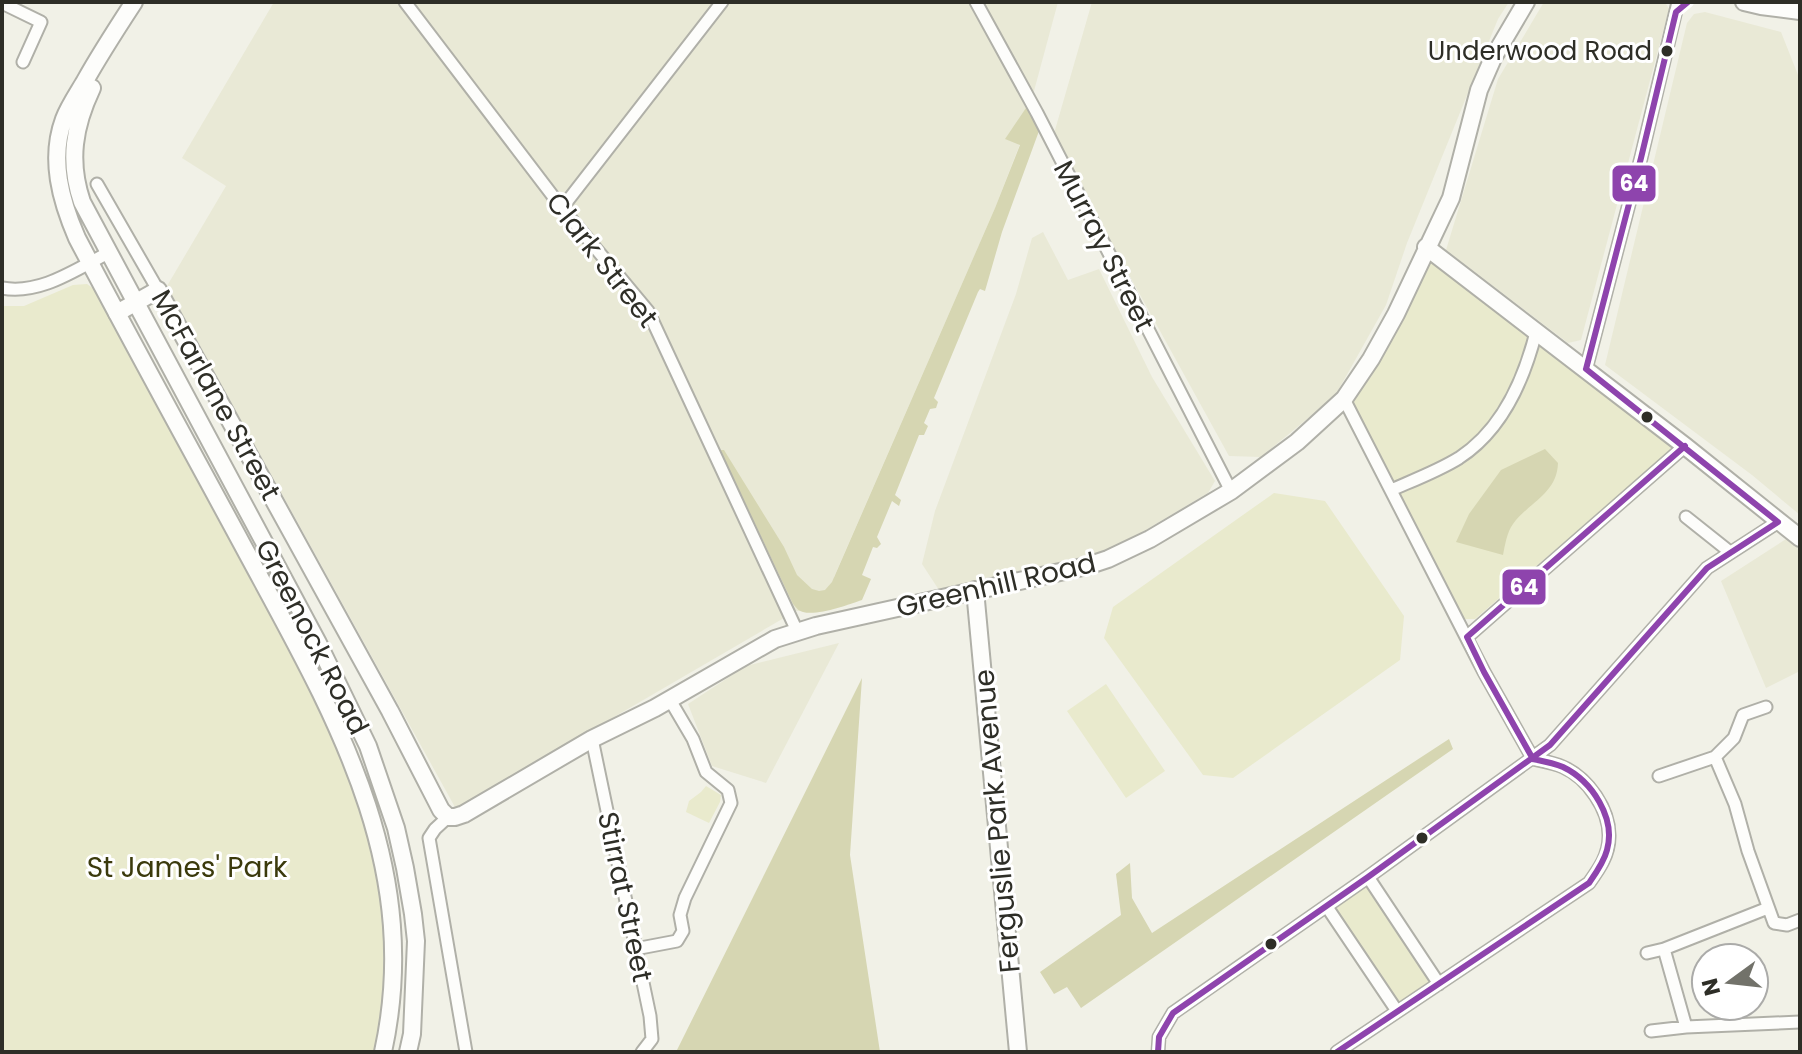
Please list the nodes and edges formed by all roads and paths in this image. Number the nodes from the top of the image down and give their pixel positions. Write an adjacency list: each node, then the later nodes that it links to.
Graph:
1 (136, 2): 15 (street, Greenock Road); 16 (street, Greenock Road)
2 (405, 2): 13 (street, Clark Street)
3 (722, 2): 13 (street)
4 (976, 2): 26 (street, Murray Street)
5 (1526, 2): 14 (street, Greenhill Road)
6 (1688, 2): 9 (street)
7 (1744, 2): 10 (street)
8 (2, 3): 11 (street)
9 (1677, 7): 22 (street)
10 (1800, 11)
11 (23, 62)
12 (97, 184): 18 (street, McFarlane Street)
13 (562, 208): 32 (street, Clark Street)
14 (1426, 247): 21 (street); 23 (street, Greenhill Road)
15 (108, 253): 16 (street); 19 (street, Greenock Road)
16 (90, 262): 17 (street); 20 (street, Greenock Road)
17 (2, 288)
18 (158, 290): 19 (street); 40 (street, McFarlane Street)
19 (136, 303): 20 (street); 54 (street, Greenock Road)
20 (117, 313): 53 (street, Greenock Road)
21 (1536, 332): 22 (street); 25 (street)
22 (1586, 369): 24 (street)
23 (1344, 399): 25 (street); 26 (street, Greenhill Road)
24 (1685, 446): 28 (street); 33 (street)
25 (1391, 490): 33 (street)
26 (1231, 491): 31 (street, Greenhill Road)
27 (1686, 517): 30 (street)
28 (1778, 522): 29 (street); 30 (street)
29 (1800, 538)
30 (1730, 552): 38 (street)
31 (975, 590): 32 (street, Greenhill Road); 57 (street, Ferguslie Park Avenue)
32 (797, 631): 34 (street, Greenhill Road)
33 (1467, 637): 38 (street)
34 (670, 700): 36 (street, Greenhill Road); 45 (street)
35 (1766, 707): 37 (street)
36 (592, 739): 40 (street, Greenhill Road); 45 (street, Stirrat Street)
37 (1715, 757): 39 (street); 43 (street)
38 (1533, 759): 41 (street); 48 (street)
39 (1659, 776)
40 (448, 817): 55 (street)
41 (1368, 877): 42 (street); 48 (street)
42 (1327, 907): 49 (street); 58 (street)
43 (1768, 908): 44 (street); 46 (street)
44 (1800, 920)
45 (635, 949): 56 (street, Stirrat Street)
46 (1664, 949): 47 (street); 51 (street)
47 (1647, 953)
48 (1439, 984): 49 (street)
49 (1397, 1011): 59 (street)
50 (1800, 1022): 51 (street)
51 (1686, 1027): 52 (street)
52 (1651, 1031)
53 (383, 1052)
54 (408, 1052)
55 (466, 1052)
56 (642, 1052)
57 (1018, 1052)
58 (1158, 1052)
59 (1337, 1052)

